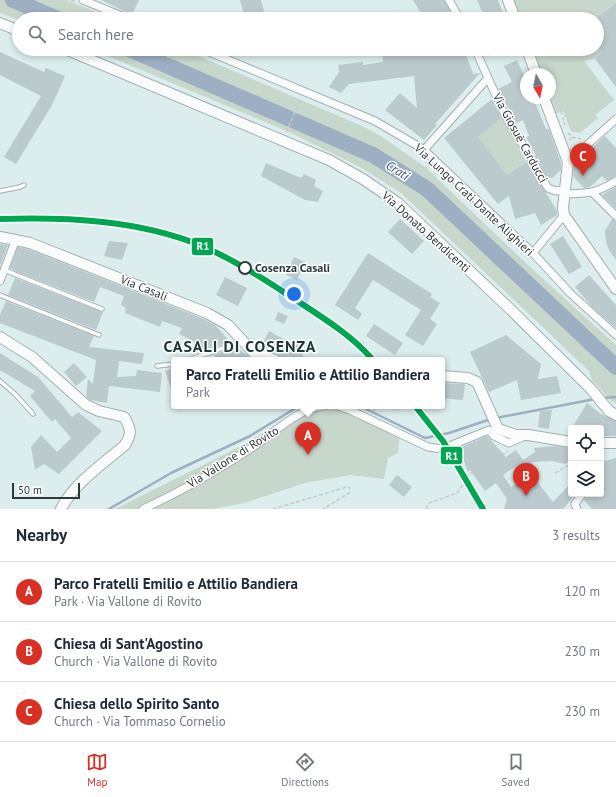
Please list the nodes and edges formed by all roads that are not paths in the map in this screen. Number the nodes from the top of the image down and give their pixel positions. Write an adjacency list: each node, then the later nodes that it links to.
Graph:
1 (83, 0): 4 (street)
2 (449, 0): 5 (street)
3 (508, 0): 6 (street)
4 (112, 12)
5 (456, 12)
6 (512, 12)
7 (0, 24): 8 (street)
8 (12, 28)
9 (82, 56): 44 (street, Via Donato Bendicenti)
10 (219, 56): 17 (street, Via Lungo Crati Dante Alighieri)
11 (478, 56): 14 (street, Via Giosuè Carducci)
12 (530, 56): 13 (street)
13 (534, 68)
14 (488, 78): 17 (street); 22 (street, Via Giosuè Carducci)
15 (546, 104): 18 (street)
16 (615, 122): 18 (street)
17 (424, 150): 28 (street, Via Lungo Crati Dante Alighieri)
18 (568, 162): 22 (street)
19 (616, 180): 23 (street)
20 (24, 185): 21 (lane)
21 (0, 191)
22 (565, 192): 23 (street); 24 (street)
23 (593, 193): 25 (street)
24 (564, 215): 28 (street); 31 (street)
25 (616, 216)
26 (0, 237): 27 (street, Via Casali)
27 (16, 239): 29 (street); 37 (street, Via Casali)
28 (533, 253): 35 (street, Via Lungo Crati Dante Alighieri)
29 (4, 270): 30 (street); 33 (lane)
30 (0, 281)
31 (616, 289)
32 (0, 295): 34 (lane)
33 (102, 309)
34 (99, 335)
35 (616, 335)
36 (0, 337): 55 (street)
37 (242, 341): 38 (lane); 39 (street, Via Casali)
38 (197, 357)
39 (267, 357)
40 (171, 364): 41 (lane)
41 (156, 366)
42 (445, 376): 50 (street)
43 (0, 381): 48 (lane)
44 (604, 404): 47 (street); 49 (street, Via Donato Bendicenti)
45 (314, 409): 56 (street, Via Vallone di Rovito)
46 (347, 409): 50 (street)
47 (616, 409)
48 (33, 414)
49 (616, 415)
50 (528, 435): 51 (street)
51 (568, 442)
52 (616, 443): 53 (street)
53 (604, 444)
54 (580, 497): 57 (street)
55 (61, 509)
56 (143, 509)
57 (577, 509)

